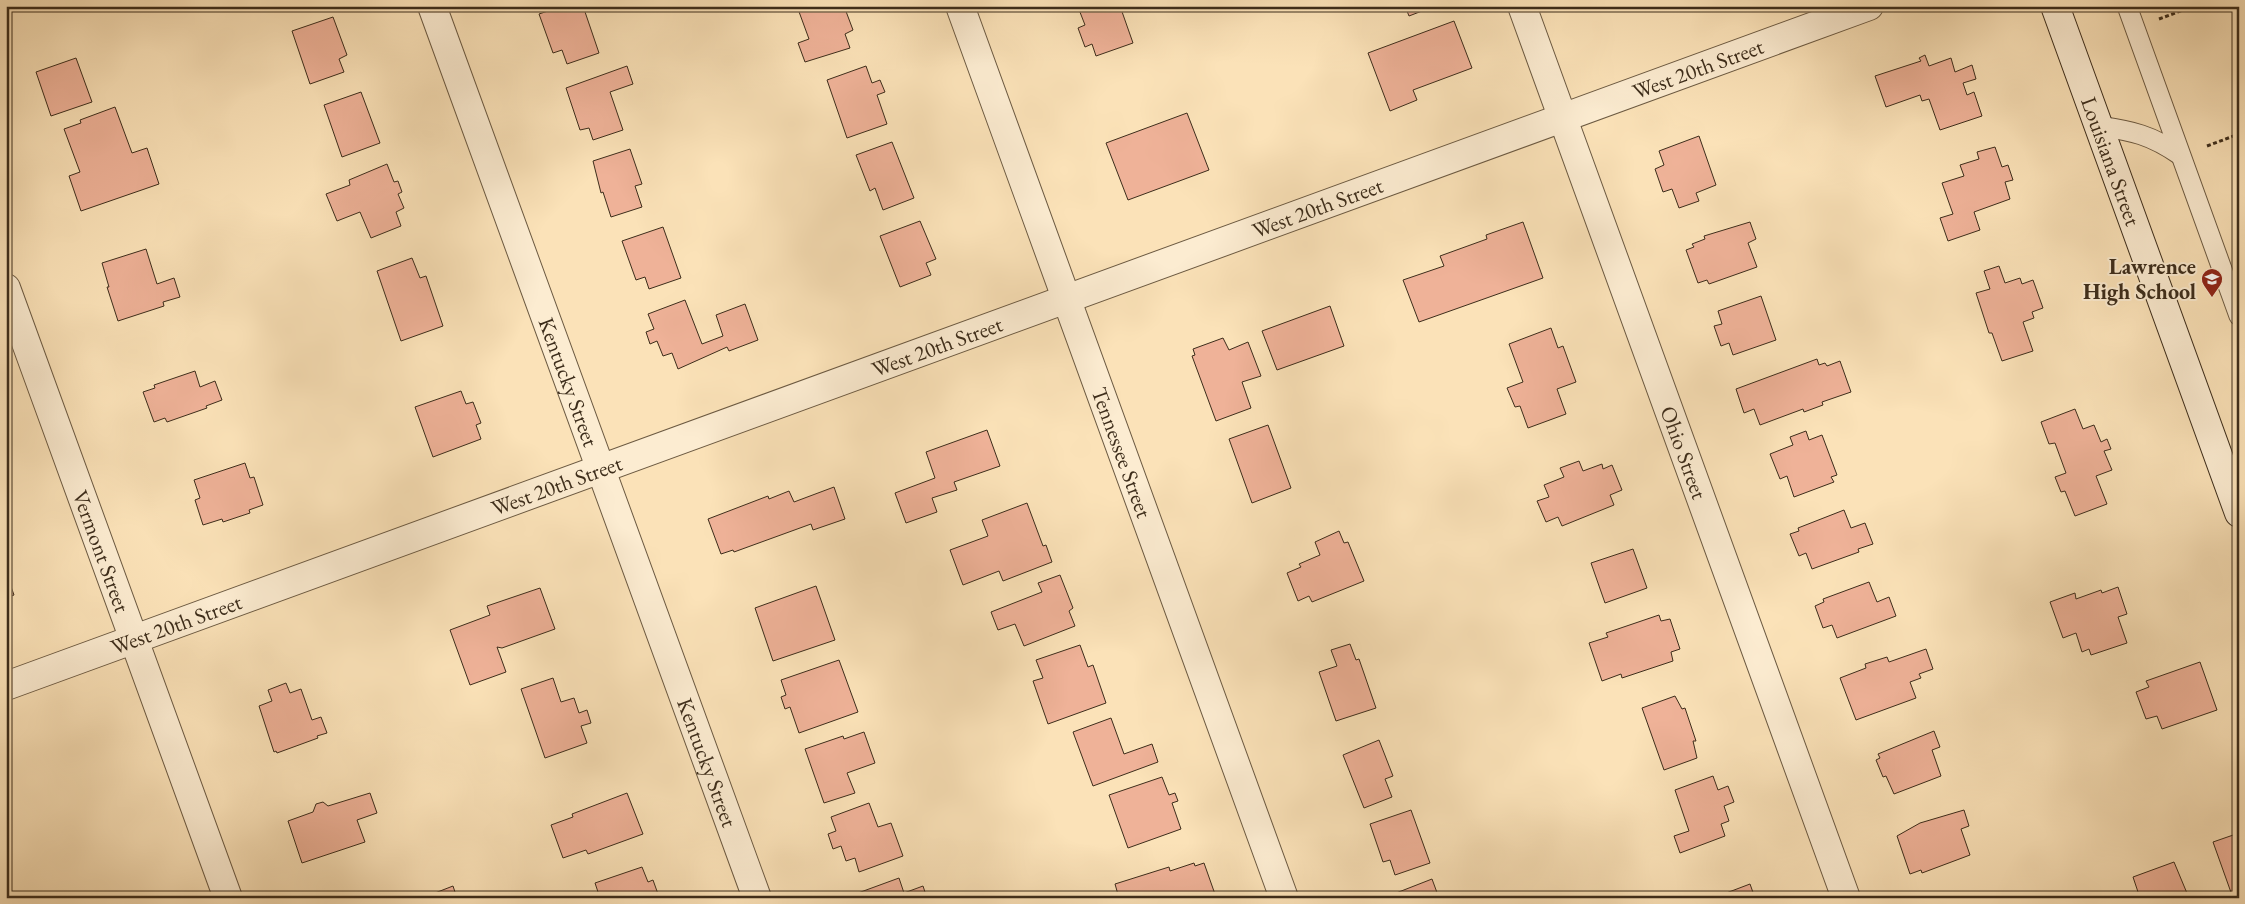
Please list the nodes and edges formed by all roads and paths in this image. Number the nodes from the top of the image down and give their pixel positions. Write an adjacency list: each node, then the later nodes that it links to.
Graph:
1 (432, 6): 19 (street, Kentucky Street)
2 (960, 6): 17 (street, Tennessee Street)
3 (1522, 6): 11 (street, Ohio Street)
4 (1869, 6): 11 (street, West 20th Street)
5 (2055, 6): 12 (street, Louisiana Street)
6 (2127, 6): 15 (lane)
7 (2194, 6): 10 (path)
8 (2237, 6): 9 (path)
9 (2239, 12)
10 (2154, 21)
11 (1562, 118): 17 (street, West 20th Street); 26 (street, Ohio Street)
12 (2098, 126): 15 (lane); 20 (street, Louisiana Street)
13 (2239, 134): 14 (path)
14 (2200, 149)
15 (2180, 155): 18 (lane)
16 (6, 288): 21 (street, Vermont Street)
17 (1067, 300): 19 (street, West 20th Street); 25 (street, Tennessee Street)
18 (2239, 316)
19 (601, 469): 21 (street, West 20th Street); 24 (street, Kentucky Street)
20 (2239, 513)
21 (134, 640): 22 (street, West 20th Street); 23 (street, Vermont Street)
22 (6, 686)
23 (228, 898)
24 (757, 898)
25 (1284, 898)
26 (1846, 898)

